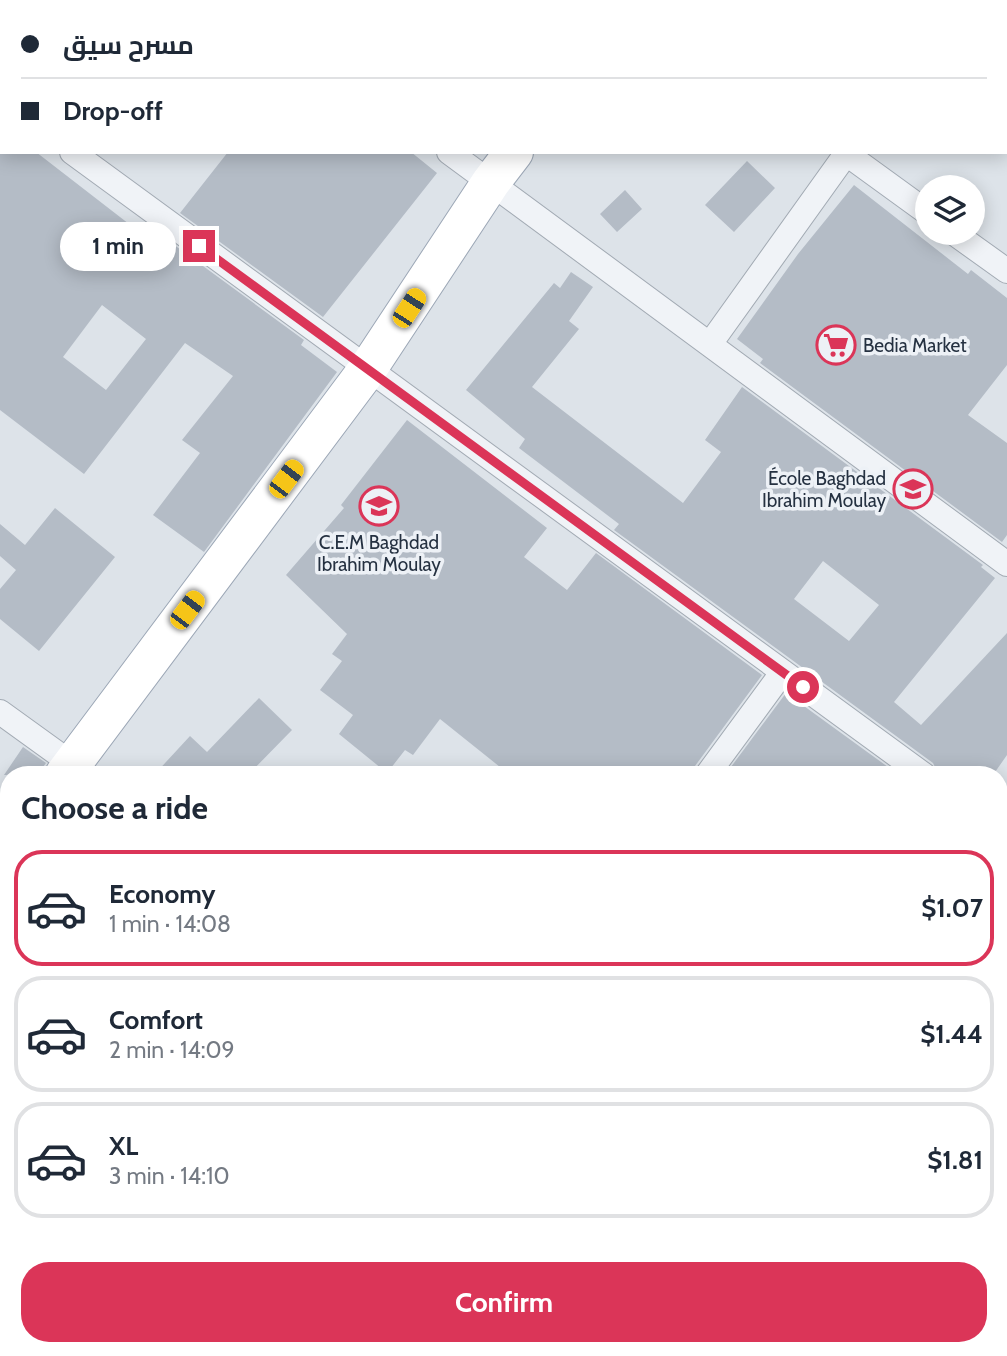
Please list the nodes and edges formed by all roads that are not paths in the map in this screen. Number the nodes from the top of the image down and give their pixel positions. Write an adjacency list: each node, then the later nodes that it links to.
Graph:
1 (75, 154): 11 (street)
2 (452, 154): 6 (street)
3 (512, 154): 6 (main road)
4 (844, 154): 10 (street)
5 (846, 154): 7 (street)
6 (491, 182): 10 (street); 11 (main road)
7 (915, 204)
8 (971, 245): 9 (street)
9 (1007, 271)
10 (710, 344): 12 (street)
11 (367, 370): 13 (street); 16 (main road)
12 (1007, 564)
13 (782, 673): 17 (street); 18 (street)
14 (0, 712): 15 (street)
15 (63, 766)
16 (71, 766)
17 (714, 766)
18 (911, 766)

